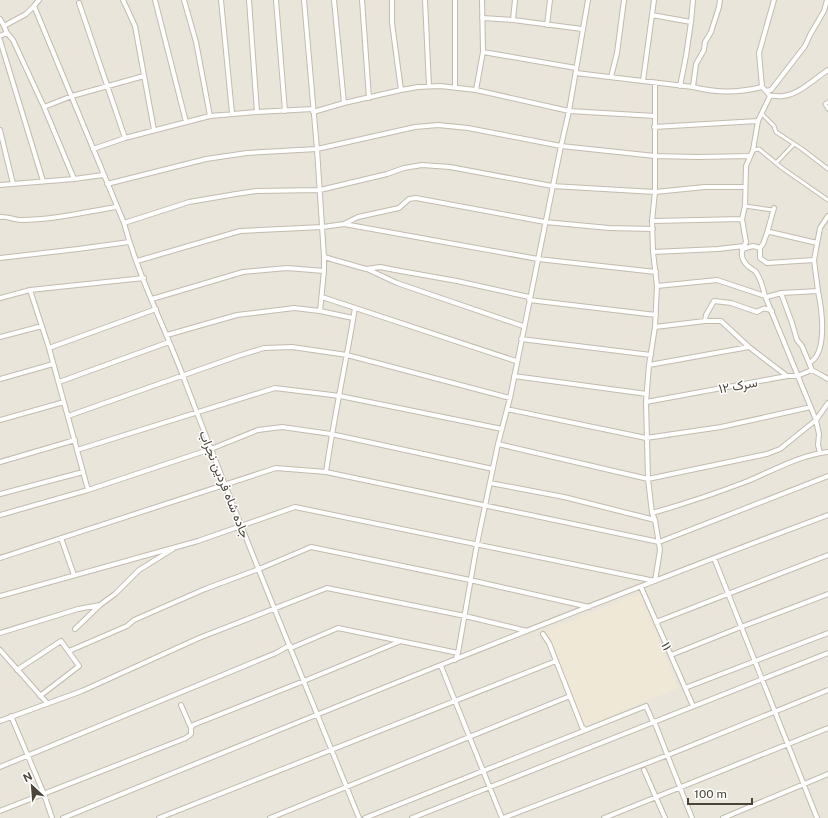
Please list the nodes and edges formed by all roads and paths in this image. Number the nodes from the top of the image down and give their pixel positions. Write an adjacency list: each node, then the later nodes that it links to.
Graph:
1 (39, 0): 25 (street)
2 (123, 0): 40 (street)
3 (155, 0): 69 (street)
4 (184, 0): 66 (street)
5 (221, 0): 64 (street)
6 (249, 0): 63 (street)
7 (276, 0): 60 (street)
8 (304, 0): 61 (street)
9 (334, 0): 57 (street)
10 (362, 0): 55 (street)
11 (392, 0): 50 (street)
12 (425, 0): 45 (street)
13 (455, 0): 47 (street)
14 (482, 0): 27 (street)
15 (514, 0): 29 (street)
16 (550, 0): 31 (street)
17 (588, 0): 33 (street)
18 (624, 0): 41 (street)
19 (654, 0): 26 (street)
20 (693, 0): 30 (street)
21 (720, 0): 48 (street)
22 (774, 0): 49 (street)
23 (827, 0): 52 (street)
24 (79, 4): 44 (street)
25 (34, 6): 32 (street); 53 (street, جاده شاه فردین نجراب)
26 (652, 14): 30 (street); 42 (street)
27 (482, 18): 29 (street); 37 (street)
28 (0, 19): 32 (street)
29 (513, 20): 31 (street)
30 (691, 22): 46 (street)
31 (547, 25): 33 (street)
32 (4, 26): 34 (street)
33 (582, 29): 38 (street)
34 (7, 34): 35 (street); 58 (street)
35 (0, 36)
36 (0, 40): 85 (street)
37 (483, 52): 38 (street); 51 (street)
38 (576, 70): 41 (street); 62 (street)
39 (828, 70): 54 (street)
40 (144, 76): 44 (street); 72 (street)
41 (611, 77): 42 (street)
42 (643, 81): 43 (street)
43 (655, 83): 46 (street); 67 (street)
44 (108, 86): 53 (street); 73 (street)
45 (429, 86): 47 (street); 50 (street)
46 (680, 86): 48 (street)
47 (455, 87): 51 (street)
48 (693, 87): 49 (street)
49 (762, 87): 52 (street)
50 (401, 90): 55 (street)
51 (476, 90): 62 (street)
52 (766, 91): 54 (street)
53 (72, 96): 58 (street); 76 (street, جاده شاه فردین نجراب)
54 (770, 96): 65 (street)
55 (369, 98): 57 (street)
56 (828, 102): 59 (street)
57 (344, 103): 61 (street)
58 (44, 107): 84 (street)
59 (828, 109)
60 (285, 111): 61 (street); 63 (street)
61 (313, 111): 77 (street)
62 (569, 111): 67 (street); 75 (street)
63 (257, 112): 64 (street)
64 (232, 113): 66 (street)
65 (762, 114): 68 (street); 74 (street)
66 (210, 116): 69 (street)
67 (655, 116): 70 (street)
68 (758, 121): 70 (street); 78 (street)
69 (186, 122): 72 (street)
70 (654, 127): 79 (street)
71 (0, 130): 86 (street)
72 (154, 130): 73 (street)
73 (125, 138): 76 (street)
74 (794, 144): 81 (street); 82 (street)
75 (561, 146): 77 (street); 79 (street); 89 (street)
76 (93, 149): 83 (street, جاده شاه فردین نجراب)
77 (317, 149): 87 (street); 91 (street)
78 (753, 150): 80 (street); 81 (street)
79 (656, 156): 80 (street); 92 (street)
80 (749, 156): 90 (street)
81 (776, 163): 93 (street)
82 (828, 169)
83 (103, 175): 84 (street); 87 (street, جاده شاه فردین نجراب)
84 (74, 179): 85 (street)
85 (43, 181): 86 (street)
86 (13, 184): 88 (street)
87 (107, 184): 95 (street, جاده شاه فردین نجراب)
88 (0, 185)
89 (552, 186): 91 (street); 92 (street); 101 (street)
90 (745, 187): 92 (street); 94 (street)
91 (320, 190): 102 (street); 104 (street)
92 (655, 192): 100 (street)
93 (828, 200)
94 (745, 206): 96 (street); 99 (street)
95 (116, 207): 98 (street); 102 (street, جاده شاه فردین نجراب)
96 (773, 209): 106 (street)
97 (828, 216): 108 (street)
98 (0, 217)
99 (742, 219): 100 (street); 109 (street)
100 (652, 221): 105 (street)
101 (545, 222): 103 (street); 105 (street); 114 (street)
102 (124, 224): 107 (street, جاده شاه فردین نجراب)
103 (344, 224): 104 (street); 114 (street)
104 (323, 227): 112 (street); 116 (street)
105 (653, 229): 111 (street)
106 (767, 233): 108 (street); 110 (street)
107 (129, 242): 113 (street); 116 (street, جاده شاه فردین نجراب)
108 (817, 243): 115 (street)
109 (743, 247): 110 (street); 111 (street); 126 (street)
110 (760, 248): 115 (street)
111 (653, 252): 119 (street)
112 (324, 257): 117 (street); 118 (street)
113 (0, 258)
114 (538, 259): 119 (street); 128 (street)
115 (814, 260): 123 (street)
116 (137, 261): 120 (street, جاده شاه فردین نجراب)
117 (366, 268): 128 (street); 138 (street)
118 (324, 271): 125 (street); 129 (street)
119 (656, 272): 121 (street)
120 (144, 278): 122 (street); 129 (street, جاده شاه فردین نجراب)
121 (657, 286): 126 (street); 134 (street)
122 (30, 290): 127 (street); 137 (street)
123 (818, 291): 124 (street); 149 (street)
124 (781, 293): 126 (street); 149 (street)
125 (322, 297): 130 (street); 132 (street)
126 (766, 297): 133 (street)
127 (0, 298)
128 (529, 298): 134 (street); 138 (street)
129 (152, 299): 131 (street, جاده شاه فردین نجراب)
130 (355, 308): 135 (street); 148 (street)
131 (156, 309): 140 (street, جاده شاه فردین نجراب); 145 (street)
132 (320, 311): 135 (street); 140 (street)
133 (772, 311): 136 (street); 156 (street)
134 (656, 315): 139 (street)
135 (353, 318): 146 (street)
136 (705, 321): 139 (street); 144 (street)
137 (42, 326): 141 (street); 145 (street)
138 (523, 326): 142 (street)
139 (655, 327): 147 (street)
140 (167, 335): 143 (street, جاده شاه فردین نجراب)
141 (0, 337)
142 (521, 339): 147 (street); 148 (street)
143 (169, 342): 153 (street, جاده شاه فردین نجراب); 159 (street)
144 (749, 347): 151 (street); 155 (street)
145 (49, 348): 150 (street)
146 (347, 355): 153 (street); 161 (street); 162 (street)
147 (651, 355): 151 (street)
148 (516, 361): 154 (street)
149 (809, 363): 152 (street)
150 (53, 364): 157 (street); 159 (street)
151 (649, 365): 160 (street)
152 (812, 370): 156 (street, سرک ۱۲); 158 (street)
153 (182, 376): 168 (street, جاده شاه فردین نجراب); 169 (street)
154 (514, 376): 160 (street); 162 (street)
155 (787, 376): 156 (street, سرک ۱۲); 164 (street, سرک ۱۲)
156 (797, 376): 166 (street)
157 (0, 379)
158 (828, 379)
159 (59, 382): 163 (street)
160 (647, 394): 164 (street)
161 (340, 396): 168 (street); 172 (street); 173 (street)
162 (510, 398): 167 (street)
163 (64, 402): 169 (street); 170 (street)
164 (646, 402): 174 (street)
165 (828, 403): 171 (street)
166 (810, 407): 171 (street); 174 (street)
167 (507, 409): 172 (street); 174 (street)
168 (196, 412): 177 (street, جاده شاه فردین نجراب); 178 (street)
169 (68, 416): 175 (street)
170 (0, 420)
171 (816, 420): 180 (street); 186 (street)
172 (502, 429): 176 (street)
173 (332, 434): 177 (street); 182 (street); 184 (street)
174 (646, 438): 186 (street)
175 (74, 440): 178 (street); 181 (street)
176 (498, 444): 182 (street); 186 (street)
177 (211, 449): 188 (street, جاده شاه فردین نجراب); 189 (street)
178 (77, 450): 183 (street)
179 (828, 452): 180 (street)
180 (820, 453): 192 (street)
181 (0, 462)
182 (492, 469): 187 (street)
183 (83, 472): 189 (street); 190 (street)
184 (326, 472): 188 (street); 191 (street)
185 (828, 476): 198 (street)
186 (648, 479): 192 (street)
187 (490, 483): 191 (street); 195 (street)
188 (225, 485): 196 (street, جاده شاه فردین نجراب); 197 (street)
189 (88, 490): 193 (street)
190 (0, 494)
191 (485, 506): 198 (street); 199 (street)
192 (652, 513): 195 (street)
193 (0, 515)
194 (828, 515): 203 (street)
195 (655, 520): 198 (street)
196 (242, 525): 199 (street); 200 (street); 204 (street, جاده شاه فردین نجراب)
197 (62, 538): 202 (street); 205 (street)
198 (659, 542): 207 (street)
199 (477, 544): 206 (street); 207 (street)
200 (177, 546): 205 (street); 212 (street)
201 (828, 555): 209 (street)
202 (0, 558)
203 (714, 558): 207 (street); 209 (street)
204 (259, 569): 206 (street); 214 (street, جاده شاه فردین نجراب); 226 (street)
205 (74, 575): 211 (street)
206 (470, 580): 213 (street); 215 (street)
207 (655, 581): 208 (street)
208 (641, 587): 213 (street); 216 (street, ۱۱)
209 (728, 594): 216 (street); 217 (street)
210 (828, 594): 217 (street)
211 (0, 596)
212 (100, 605): 218 (street); 220 (street)
213 (590, 607): 219 (street)
214 (275, 609): 215 (street); 224 (street, جاده شاه فردین نجراب); 242 (street)
215 (465, 616): 219 (street); 227 (street)
216 (656, 622): 229 (street, ۱۱)
217 (741, 627): 229 (street); 232 (street)
218 (75, 629)
219 (527, 631): 230 (street)
220 (0, 632)
221 (828, 633): 232 (street)
222 (543, 634): 231 (street)
223 (400, 641): 224 (street); 227 (street); 236 (street)
224 (290, 646): 236 (street, جاده شاه فردین نجراب); 256 (street)
225 (0, 650): 234 (street)
226 (69, 651): 234 (street); 239 (street)
227 (458, 653): 230 (street)
228 (828, 653): 235 (street)
229 (671, 655): 237 (street, ۱۱)
230 (455, 660): 233 (street)
231 (556, 661): 240 (street); 241 (street)
232 (754, 661): 235 (street); 237 (street)
233 (441, 666): 241 (street); 246 (street)
234 (17, 670): 239 (street)
235 (762, 679): 244 (street); 245 (street)
236 (304, 681): 246 (street, جاده شاه فردین نجراب); 250 (street)
237 (685, 688): 244 (street, ۱۱)
238 (828, 690): 245 (street)
239 (40, 696): 242 (street)
240 (570, 696): 252 (street); 253 (street)
241 (456, 701): 253 (street); 255 (street)
242 (47, 703): 247 (street)
243 (181, 705): 250 (street)
244 (693, 706): 249 (street)
245 (774, 711): 254 (street); 257 (street)
246 (318, 714): 255 (street, جاده شاه فردین نجراب); 270 (street)
247 (11, 716): 248 (street); 256 (street)
248 (0, 720)
249 (654, 722): 252 (street); 257 (street); 264 (street)
250 (191, 728): 266 (street)
251 (828, 728): 254 (street)
252 (585, 730): 260 (street)
253 (470, 738): 260 (street); 263 (street)
254 (788, 745): 262 (street); 265 (street)
255 (332, 750): 263 (street, جاده شاه فردین نجراب); 271 (street)
256 (27, 756): 258 (street); 266 (street)
257 (668, 756): 265 (street); 276 (street)
258 (0, 767)
259 (644, 770): 267 (street)
260 (483, 771): 264 (street); 274 (street)
261 (828, 774): 262 (street)
262 (803, 783): 280 (street); 281 (street)
263 (347, 787): 272 (street); 273 (street, جاده شاه فردین نجراب)
264 (490, 787): 275 (street); 276 (street)
265 (680, 788): 267 (street); 279 (street)
266 (44, 794): 268 (street); 269 (street)
267 (656, 797): 277 (street); 278 (street)
268 (0, 811)
269 (52, 818)
270 (63, 818)
271 (159, 818)
272 (270, 818)
273 (359, 818)
274 (365, 818)
275 (412, 818)
276 (503, 818)
277 (604, 818)
278 (665, 818)
279 (692, 818)
280 (723, 818)
281 (816, 818)

